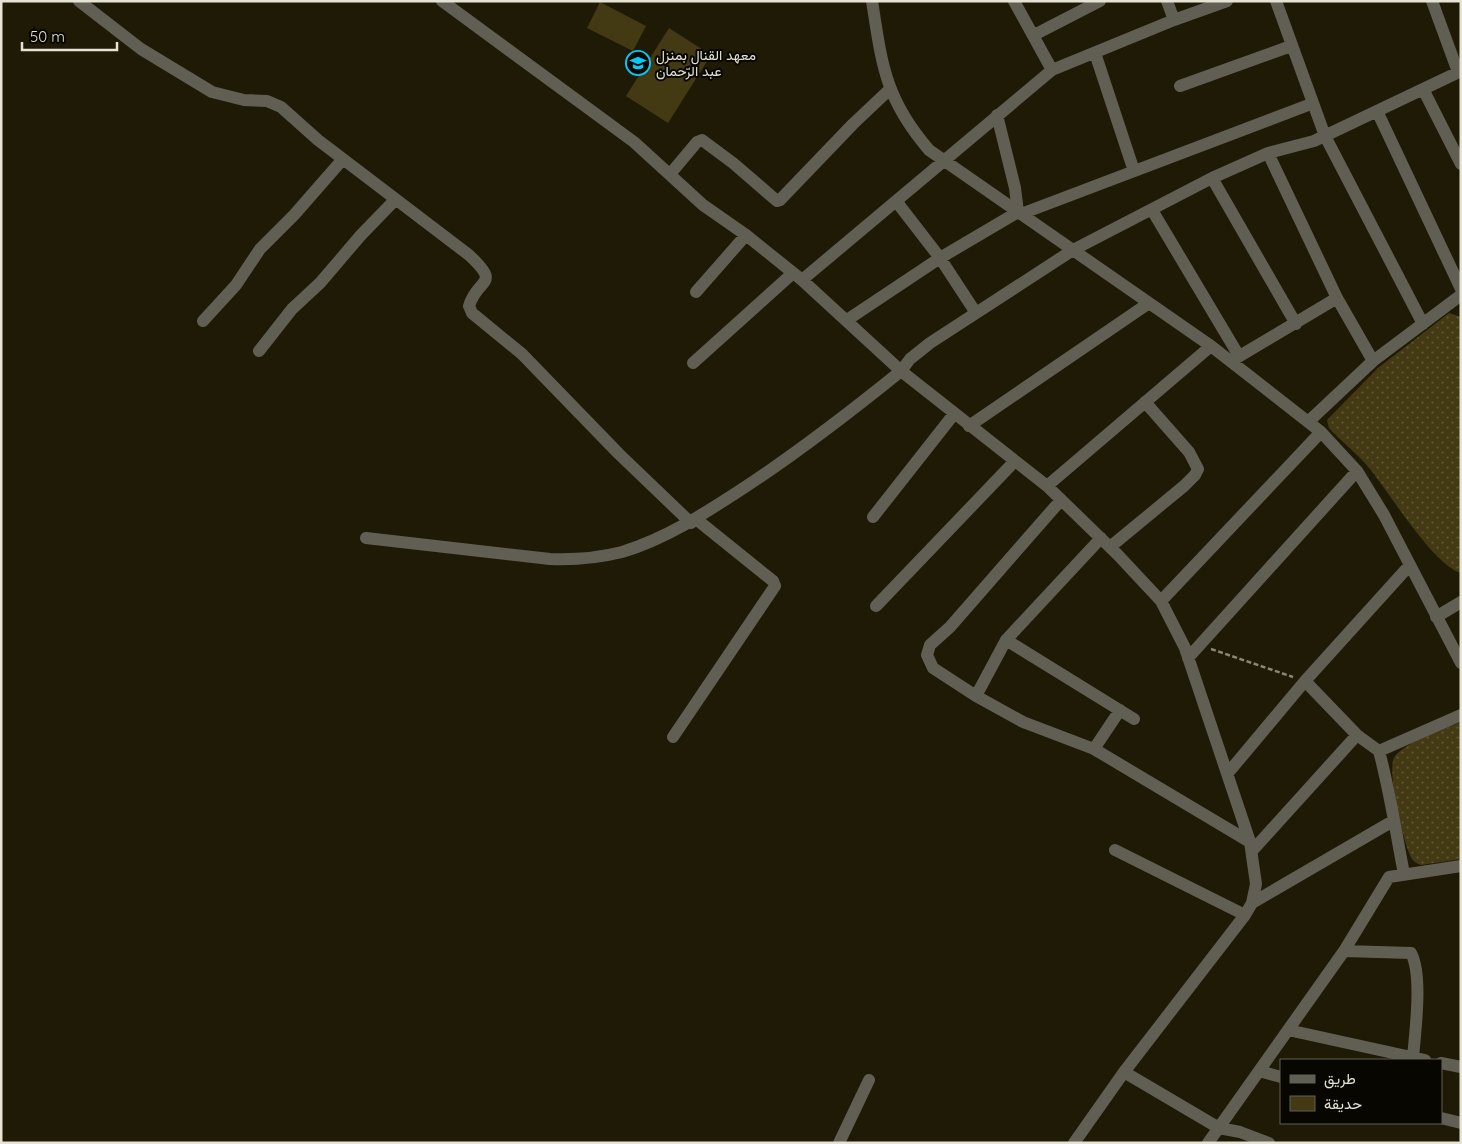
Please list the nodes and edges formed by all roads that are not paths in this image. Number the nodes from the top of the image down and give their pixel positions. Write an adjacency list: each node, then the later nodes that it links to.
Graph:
1 (79, 1): 24 (street)
2 (442, 1): 28 (street)
3 (872, 1): 18 (street)
4 (1014, 1): 11 (street)
5 (1100, 1): 11 (street)
6 (1167, 1): 10 (street)
7 (1227, 1): 10 (street)
8 (1276, 1): 12 (street)
9 (1432, 1): 15 (street)
10 (1174, 20): 13 (street)
11 (1034, 35): 14 (street)
12 (1291, 46): 16 (street); 19 (street)
13 (1095, 53): 14 (street); 27 (street)
14 (1052, 70): 21 (street)
15 (1459, 71): 17 (street)
16 (1180, 86)
17 (1423, 89): 20 (street); 26 (street)
18 (889, 90): 25 (street); 28 (street)
19 (1311, 104): 22 (street); 27 (street)
20 (1378, 111): 22 (street); 38 (street)
21 (997, 115): 25 (street); 33 (street)
22 (1324, 136): 23 (street); 47 (street)
23 (1268, 153): 29 (street); 41 (street)
24 (343, 159): 30 (street); 45 (street)
25 (942, 161): 31 (street); 33 (street)
26 (1461, 164)
27 (1134, 171): 33 (street)
28 (671, 173): 34 (street)
29 (1212, 178): 32 (street); 46 (street)
30 (395, 200): 49 (street); 64 (street)
31 (896, 201): 36 (street); 37 (street)
32 (1152, 210): 35 (street); 50 (street)
33 (1019, 213): 35 (street); 36 (street)
34 (746, 235): 37 (street); 39 (street)
35 (1074, 250): 42 (street); 43 (street)
36 (940, 258): 43 (street); 44 (street)
37 (798, 276): 44 (street); 52 (street)
38 (1461, 289)
39 (696, 292)
40 (1461, 295): 47 (street)
41 (1337, 298): 46 (street); 51 (street)
42 (1150, 303): 48 (street); 57 (street)
43 (976, 313): 53 (street)
44 (847, 320): 53 (street)
45 (203, 321)
46 (1296, 324): 50 (street)
47 (1422, 324): 51 (street)
48 (1211, 346): 50 (street); 54 (street)
49 (259, 351)
50 (1235, 359): 56 (street)
51 (1373, 361): 56 (street)
52 (693, 363)
53 (901, 371): 55 (street); 64 (street)
54 (1145, 402): 61 (street); 66 (street)
55 (954, 414): 57 (street); 63 (street)
56 (1308, 422): 58 (street)
57 (969, 426): 59 (street)
58 (1320, 432): 60 (street); 68 (street)
59 (1015, 461): 61 (street); 70 (street)
60 (1357, 471): 67 (street); 73 (street)
61 (1047, 486): 62 (street)
62 (1061, 500): 66 (street); 76 (street)
63 (872, 517)
64 (694, 521): 65 (street); 81 (street)
65 (366, 538)
66 (1105, 542): 68 (street); 72 (street)
67 (1409, 566): 71 (street); 75 (street)
68 (1161, 601): 73 (street)
69 (1461, 602): 71 (street)
70 (876, 606)
71 (1436, 616): 74 (street)
72 (1006, 640): 76 (street); 77 (street)
73 (1188, 658): 84 (street)
74 (1461, 662)
75 (1305, 681): 80 (street); 84 (street)
76 (976, 696): 82 (street)
77 (1120, 710): 79 (street); 82 (street)
78 (1461, 715): 83 (street)
79 (1134, 719)
80 (1357, 735): 83 (street); 86 (street)
81 (673, 737)
82 (1094, 749): 86 (street)
83 (1379, 751): 85 (street)
84 (1228, 773): 86 (street)
85 (1393, 821): 89 (street); 90 (street)
86 (1251, 846): 90 (street)
87 (1115, 850): 91 (street)
88 (1461, 866): 89 (street)
89 (1404, 874): 92 (street)
90 (1252, 903): 91 (street)
91 (1246, 916): 98 (street)
92 (1344, 950): 93 (street); 94 (street)
93 (1288, 1030): 94 (street); 97 (street)
94 (1419, 1059)
95 (1442, 1063): 96 (street)
96 (1461, 1068)
97 (1259, 1071): 99 (street); 103 (street)
98 (1124, 1072): 103 (street); 105 (street)
99 (1280, 1077)
100 (869, 1080): 104 (street)
101 (1442, 1118): 102 (street)
102 (1461, 1123)
103 (1219, 1128): 106 (street); 107 (street)
104 (839, 1143)
105 (1074, 1143)
106 (1208, 1143)
107 (1269, 1143)

